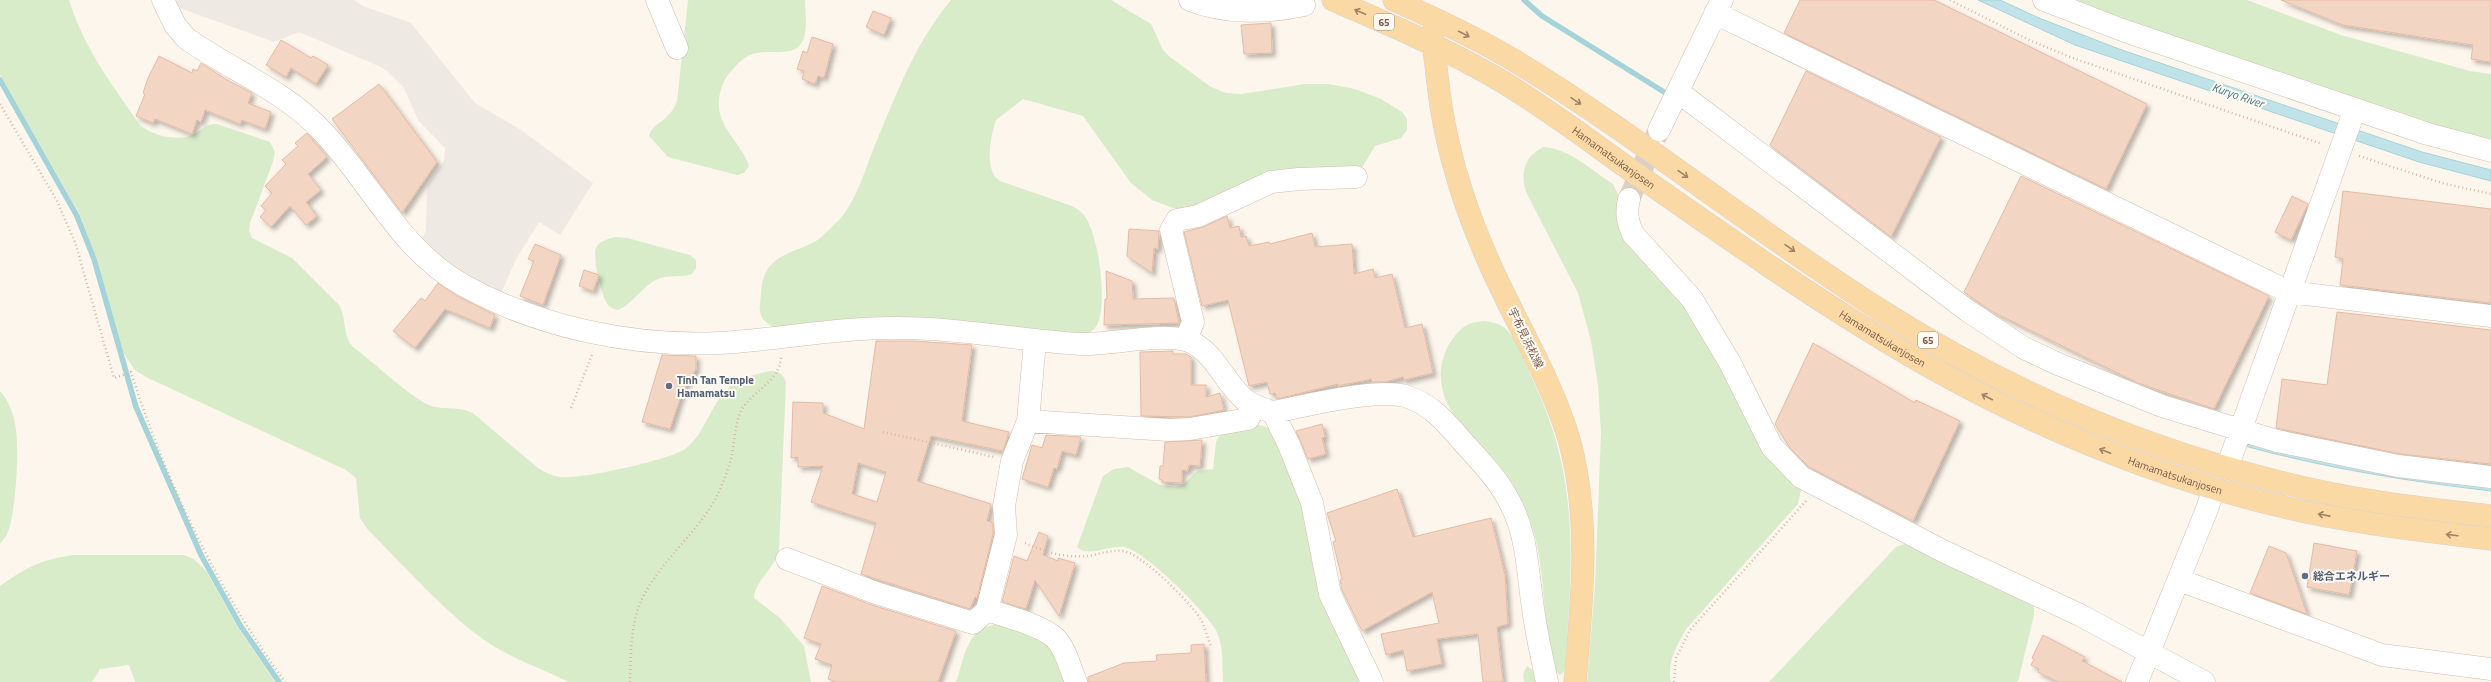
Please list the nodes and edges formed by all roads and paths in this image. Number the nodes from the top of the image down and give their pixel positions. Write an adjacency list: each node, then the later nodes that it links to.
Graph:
1 (163, 0): 24 (street)
2 (658, 0): 12 (street)
3 (1190, 0): 8 (street)
4 (1334, 0): 11 (main road, Hamamatsukanjosen / 65, one-way to 4)
5 (1394, 0): 10 (main road, Hamamatsukanjosen / 65)
6 (1950, 0): 17 (path)
7 (2044, 0): 15 (street)
8 (1304, 5)
9 (1718, 7): 13 (street); 22 (street)
10 (1429, 8): 11 (main road, 宇布見浜松線); 34 (main road, Hamamatsukanjosen / 65, one-way to 34)
11 (1434, 46): 37 (main road, Hamamatsukanjosen / 65, one-way to 11); 52 (main road, 宇布見浜松線)
12 (677, 48)
13 (1677, 94): 16 (street); 32 (street)
14 (0, 104): 47 (path)
15 (2353, 114): 17 (street); 18 (street)
16 (1659, 130)
17 (2341, 148): 20 (path); 22 (street)
18 (2491, 151)
19 (1356, 177): 26 (street)
20 (2491, 194)
21 (1629, 199): 36 (street)
22 (2289, 292): 23 (street); 32 (street)
23 (2491, 316)
24 (600, 332): 25 (street); 28 (path)
25 (782, 337): 27 (street); 48 (path)
26 (1186, 340): 27 (street); 29 (street)
27 (1035, 341): 30 (street)
28 (571, 408)
29 (1264, 410): 30 (street); 50 (street); 51 (street)
30 (1028, 421): 33 (street)
31 (883, 432): 33 (path)
32 (2236, 437): 34 (street); 35 (street)
33 (1012, 461): 39 (street)
34 (2227, 468): 38 (main road, Hamamatsukanjosen / 65)
35 (2491, 477)
36 (1818, 487): 45 (street); 53 (path)
37 (2214, 488): 40 (main road, Hamamatsukanjosen / 65, one-way to 37); 42 (street)
38 (2491, 516)
39 (1006, 535): 43 (street); 44 (path)
40 (2491, 540)
41 (787, 559): 43 (street)
42 (2179, 580): 45 (street); 46 (street)
43 (987, 610): 49 (street)
44 (1211, 646)
45 (2150, 652): 54 (street); 55 (street)
46 (2491, 670)
47 (285, 682)
48 (630, 682)
49 (1076, 682)
50 (1372, 682)
51 (1547, 682)
52 (1576, 682)
53 (1674, 682)
54 (2137, 682)
55 (2204, 682)

